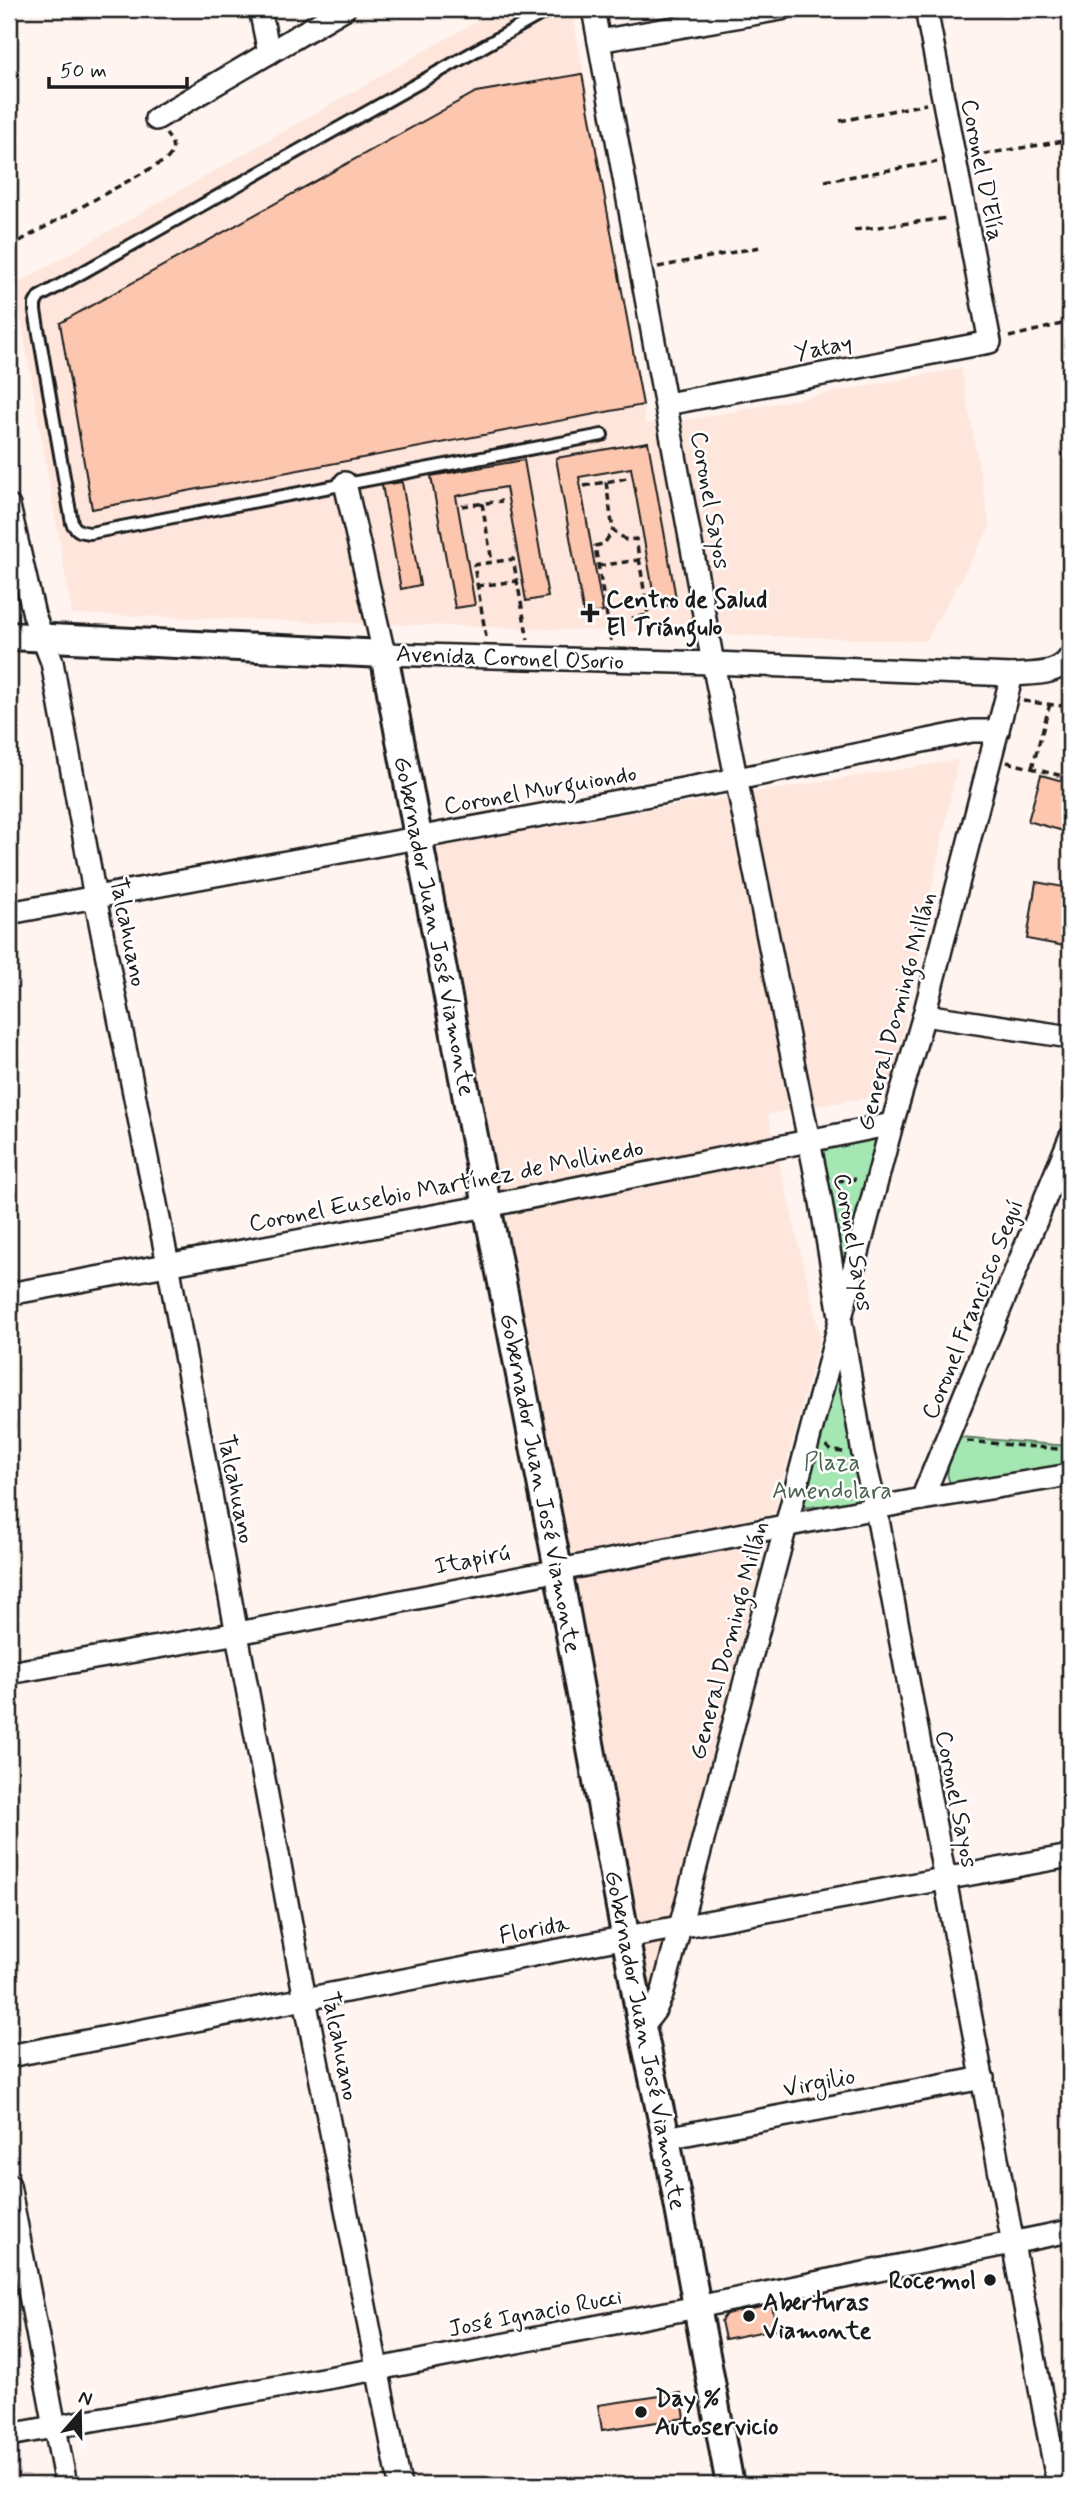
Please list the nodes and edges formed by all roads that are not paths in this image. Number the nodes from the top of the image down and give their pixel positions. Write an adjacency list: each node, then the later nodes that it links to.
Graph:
1 (260, 9): 8 (street)
2 (344, 9): 8 (street)
3 (550, 9): 13 (lane)
4 (593, 9): 7 (street, Coronel Sayos)
5 (781, 9): 7 (street)
6 (926, 9): 10 (street, Coronel D'Elía)
7 (598, 41): 11 (street, Coronel Sayos)
8 (269, 54): 9 (street)
9 (156, 119)
10 (990, 342): 11 (street, Yatay)
11 (667, 404): 19 (street, Coronel Sayos)
12 (602, 435): 13 (lane)
13 (345, 482): 17 (street, Gobernador Juan José Viamonte)
14 (9, 506): 16 (street, Talcahuano)
15 (9, 636): 16 (street, Avenida Coronel Osorio)
16 (42, 637): 17 (street, Avenida Coronel Osorio); 24 (street, Talcahuano)
17 (384, 654): 19 (street, Avenida Coronel Osorio); 23 (street, Gobernador Juan José Viamonte)
18 (1070, 657): 20 (street)
19 (713, 663): 20 (street, Avenida Coronel Osorio); 22 (street, Coronel Sayos)
20 (1012, 675): 21 (street, General Domingo Millán)
21 (999, 731): 22 (street, Coronel Murguiondo); 26 (street, General Domingo Millán)
22 (737, 779): 23 (street, Coronel Murguiondo); 30 (street, Coronel Sayos)
23 (419, 838): 24 (street, Coronel Murguiondo); 31 (street, Gobernador Juan José Viamonte)
24 (95, 897): 25 (street, Coronel Murguiondo); 32 (street, Talcahuano)
25 (9, 914)
26 (924, 1015): 27 (street); 28 (street, General Domingo Millán)
27 (1070, 1037)
28 (892, 1124): 30 (street, Coronel Eusebio Martínez de Mollinedo); 34 (street, General Domingo Millán)
29 (1070, 1138): 36 (street, Coronel Francisco Seguí)
30 (809, 1142): 31 (street, Coronel Eusebio Martínez de Mollinedo); 34 (street, Coronel Sayos)
31 (486, 1206): 32 (street, Coronel Eusebio Martínez de Mollinedo); 39 (street, Gobernador Juan José Viamonte)
32 (168, 1264): 33 (street, Coronel Eusebio Martínez de Mollinedo); 40 (street, Talcahuano)
33 (9, 1293)
34 (841, 1317): 37 (street, Coronel Sayos); 38 (street, General Domingo Millán)
35 (1070, 1475): 36 (street, Itapirú)
36 (922, 1499): 37 (street, Itapirú)
37 (876, 1509): 38 (street, Itapirú); 43 (street, Coronel Sayos)
38 (785, 1527): 39 (street, Itapirú); 44 (street, General Domingo Millán)
39 (558, 1569): 40 (street, Itapirú); 45 (street, Gobernador Juan José Viamonte)
40 (238, 1633): 41 (street, Itapirú); 46 (street, Talcahuano)
41 (9, 1673)
42 (1070, 1856): 43 (street, Florida)
43 (946, 1880): 44 (street, Florida); 49 (street, Coronel Sayos)
44 (679, 1927): 45 (street, Florida); 47 (street, General Domingo Millán)
45 (626, 1938): 46 (street, Florida); 47 (street, Gobernador Juan José Viamonte)
46 (305, 1999): 48 (street, Florida); 55 (street, Talcahuano)
47 (642, 2027): 50 (street, Gobernador Juan José Viamonte)
48 (9, 2056)
49 (983, 2078): 50 (street, Virgilio); 53 (street, Coronel Sayos)
50 (666, 2138): 54 (street, Gobernador Juan José Viamonte)
51 (9, 2185): 56 (street)
52 (1070, 2231): 53 (street, José Ignacio Rucci)
53 (1012, 2242): 54 (street, José Ignacio Rucci); 61 (street, Coronel Sayos)
54 (697, 2307): 55 (street, José Ignacio Rucci); 60 (street, Gobernador Juan José Viamonte)
55 (378, 2369): 56 (street, José Ignacio Rucci); 59 (street, Talcahuano)
56 (54, 2427): 57 (street, José Ignacio Rucci); 58 (street)
57 (9, 2435)
58 (66, 2485)
59 (400, 2485)
60 (730, 2485)
61 (1058, 2485)

